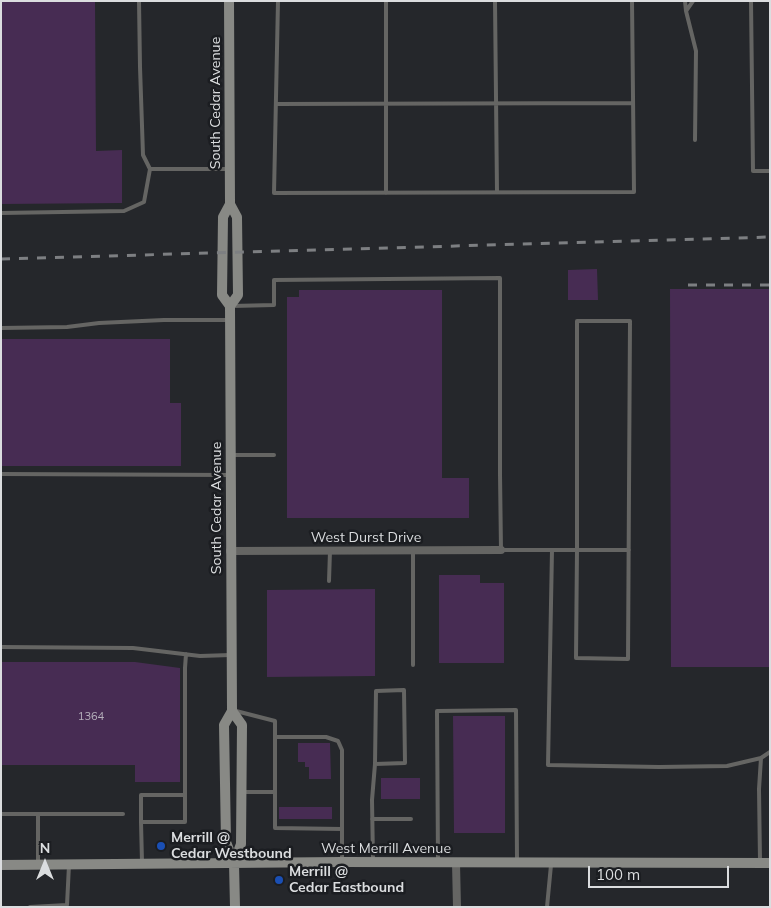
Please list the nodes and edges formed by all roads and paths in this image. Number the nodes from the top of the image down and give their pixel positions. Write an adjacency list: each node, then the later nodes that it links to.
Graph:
1 (139, 1): 17 (lane)
2 (230, 1): 16 (main road, South Cedar Avenue)
3 (278, 1): 12 (lane)
4 (386, 1): 13 (lane)
5 (495, 1): 14 (lane)
6 (632, 1): 11 (lane)
7 (686, 1): 10 (lane)
8 (694, 1): 10 (lane)
9 (751, 1): 18 (lane)
10 (686, 11): 15 (lane)
11 (633, 103): 14 (lane); 19 (lane)
12 (276, 104): 13 (lane); 20 (lane)
13 (385, 104): 14 (lane); 20 (lane)
14 (496, 104): 19 (lane)
15 (696, 140)
16 (230, 169): 17 (lane); 21 (main road, South Cedar Avenue)
17 (150, 170): 22 (lane)
18 (770, 171)
19 (497, 192): 20 (lane)
20 (386, 193)
21 (230, 204): 23 (main road, South Cedar Avenue); 23 (main road, South Cedar Avenue)
22 (1, 213)
23 (230, 306): 24 (main road, South Cedar Avenue); 30 (lane)
24 (230, 320): 25 (lane); 27 (main road, South Cedar Avenue)
25 (1, 328)
26 (274, 455): 27 (lane)
27 (230, 456): 29 (main road, South Cedar Avenue)
28 (1, 474): 29 (lane)
29 (230, 475): 34 (main road, South Cedar Avenue)
30 (501, 550): 31 (lane); 36 (street, West Durst Drive)
31 (552, 550): 32 (lane); 45 (lane)
32 (577, 550): 33 (lane); 33 (lane); 33 (lane)
33 (629, 550)
34 (230, 551): 35 (street, West Durst Drive); 40 (main road, South Cedar Avenue)
35 (330, 551): 36 (street, West Durst Drive); 37 (lane)
36 (414, 551): 41 (lane)
37 (329, 581)
38 (1, 647): 39 (lane)
39 (186, 654): 40 (lane); 49 (lane)
40 (231, 655): 42 (main road, South Cedar Avenue)
41 (413, 665)
42 (232, 710): 43 (lane); 47 (main road, South Cedar Avenue); 62 (main road, South Cedar Avenue)
43 (276, 737): 48 (lane); 56 (lane)
44 (770, 752): 45 (lane)
45 (762, 758): 64 (lane)
46 (375, 764): 46 (lane); 53 (lane)
47 (241, 792): 48 (lane); 62 (main road, South Cedar Avenue)
48 (275, 792): 56 (lane)
49 (185, 795): 55 (lane); 55 (lane)
50 (1, 814): 51 (lane)
51 (38, 814): 52 (lane); 67 (lane)
52 (123, 814)
53 (372, 819): 54 (lane); 58 (lane)
54 (411, 819)
55 (141, 822): 61 (lane)
56 (342, 829): 57 (lane)
57 (342, 862): 58 (main road, West Merrill Avenue); 62 (main road, West Merrill Avenue)
58 (373, 862): 65 (main road, West Merrill Avenue)
59 (517, 862): 60 (main road, West Merrill Avenue); 63 (main road, West Merrill Avenue); 65 (lane)
60 (550, 862): 64 (main road, West Merrill Avenue); 72 (lane)
61 (142, 863): 62 (main road, West Merrill Avenue); 68 (main road, West Merrill Avenue)
62 (234, 863): 70 (main road, South Cedar Avenue)
63 (456, 863): 65 (main road, West Merrill Avenue); 71 (street)
64 (765, 863)
65 (438, 864)
66 (1, 865): 67 (main road, West Merrill Avenue)
67 (38, 865): 68 (main road, West Merrill Avenue)
68 (69, 865): 69 (lane)
69 (30, 907)
70 (235, 907)
71 (457, 907)
72 (547, 907)

